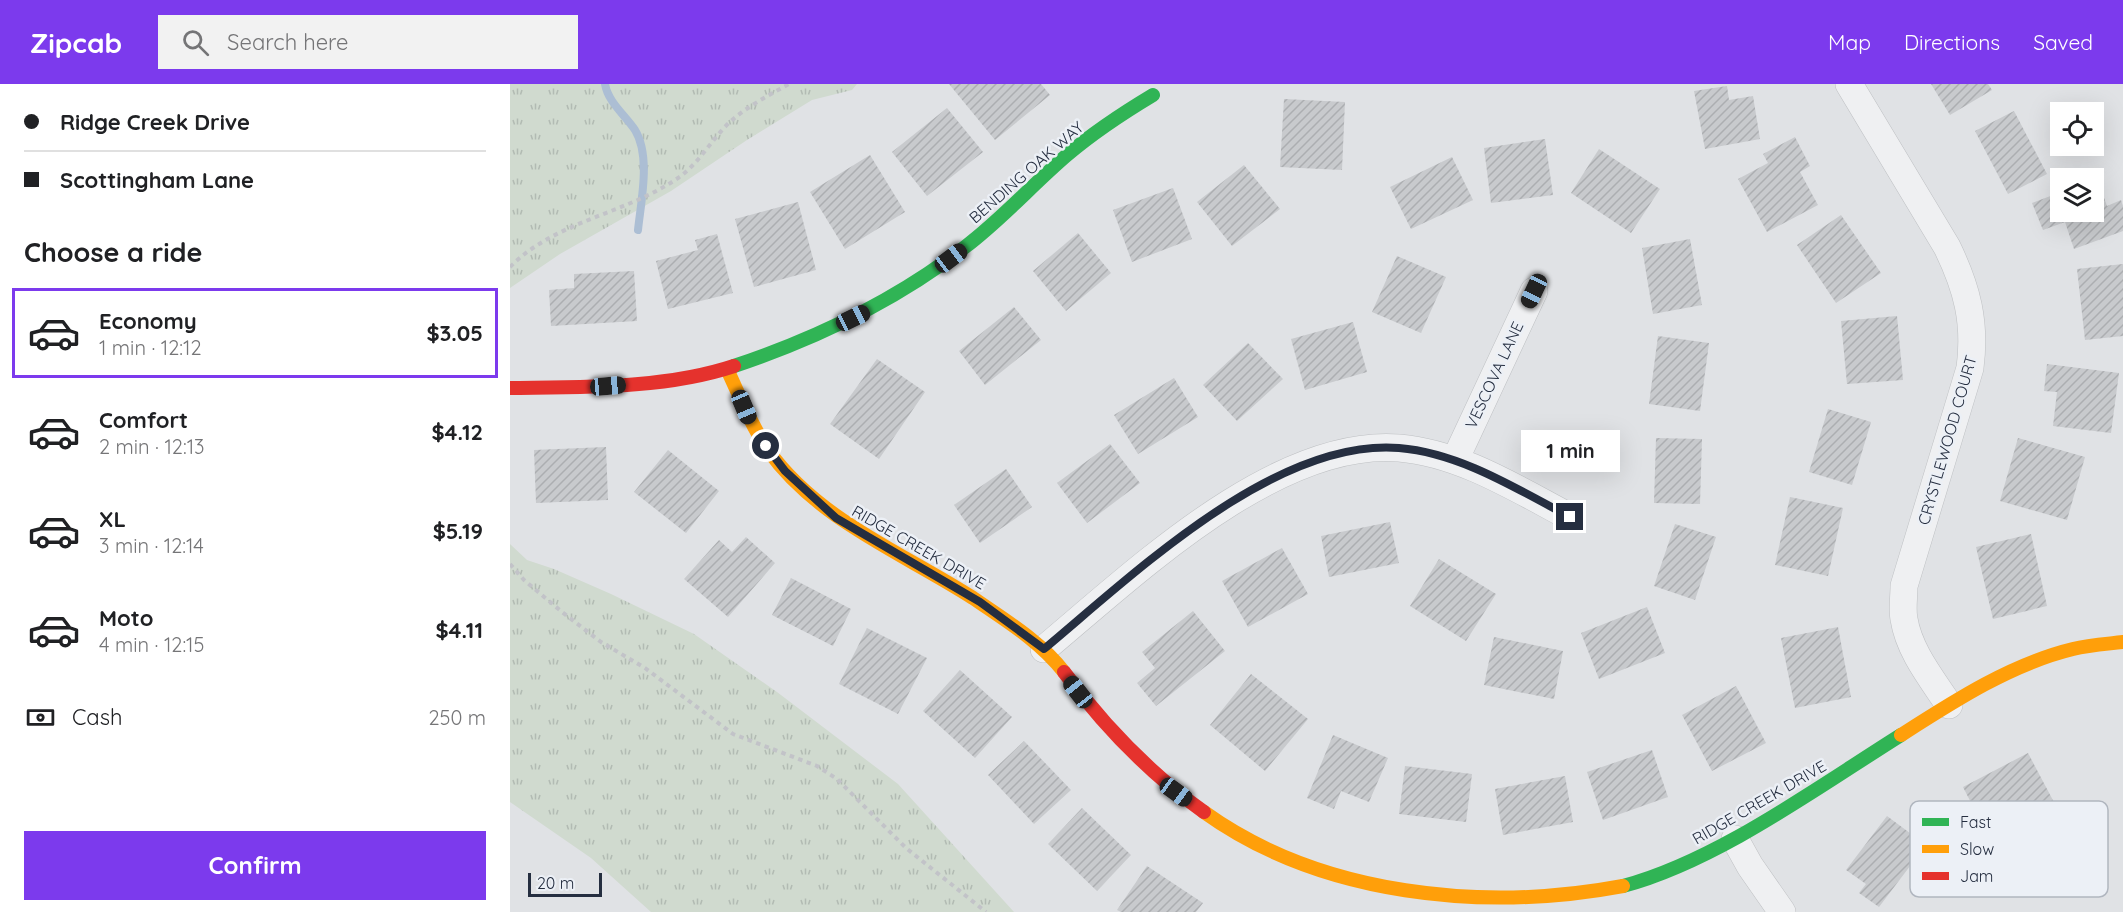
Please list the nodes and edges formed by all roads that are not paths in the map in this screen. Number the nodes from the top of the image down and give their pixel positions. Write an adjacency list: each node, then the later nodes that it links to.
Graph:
1 (1849, 84): 10 (street, CRYSTLEWOOD COURT)
2 (1153, 95): 4 (street, BENDING OAK WAY)
3 (1534, 291): 6 (street, VESCOVA LANE)
4 (727, 369): 5 (street, BENDING OAK WAY); 9 (street, RIDGE CREEK DRIVE)
5 (510, 388)
6 (1455, 460): 7 (street); 9 (street)
7 (1570, 517)
8 (2123, 642): 10 (street, RIDGE CREEK DRIVE)
9 (1044, 649): 11 (street, RIDGE CREEK DRIVE)
10 (1949, 705): 11 (street, RIDGE CREEK DRIVE)
11 (1735, 839): 12 (street)
12 (1782, 912)

